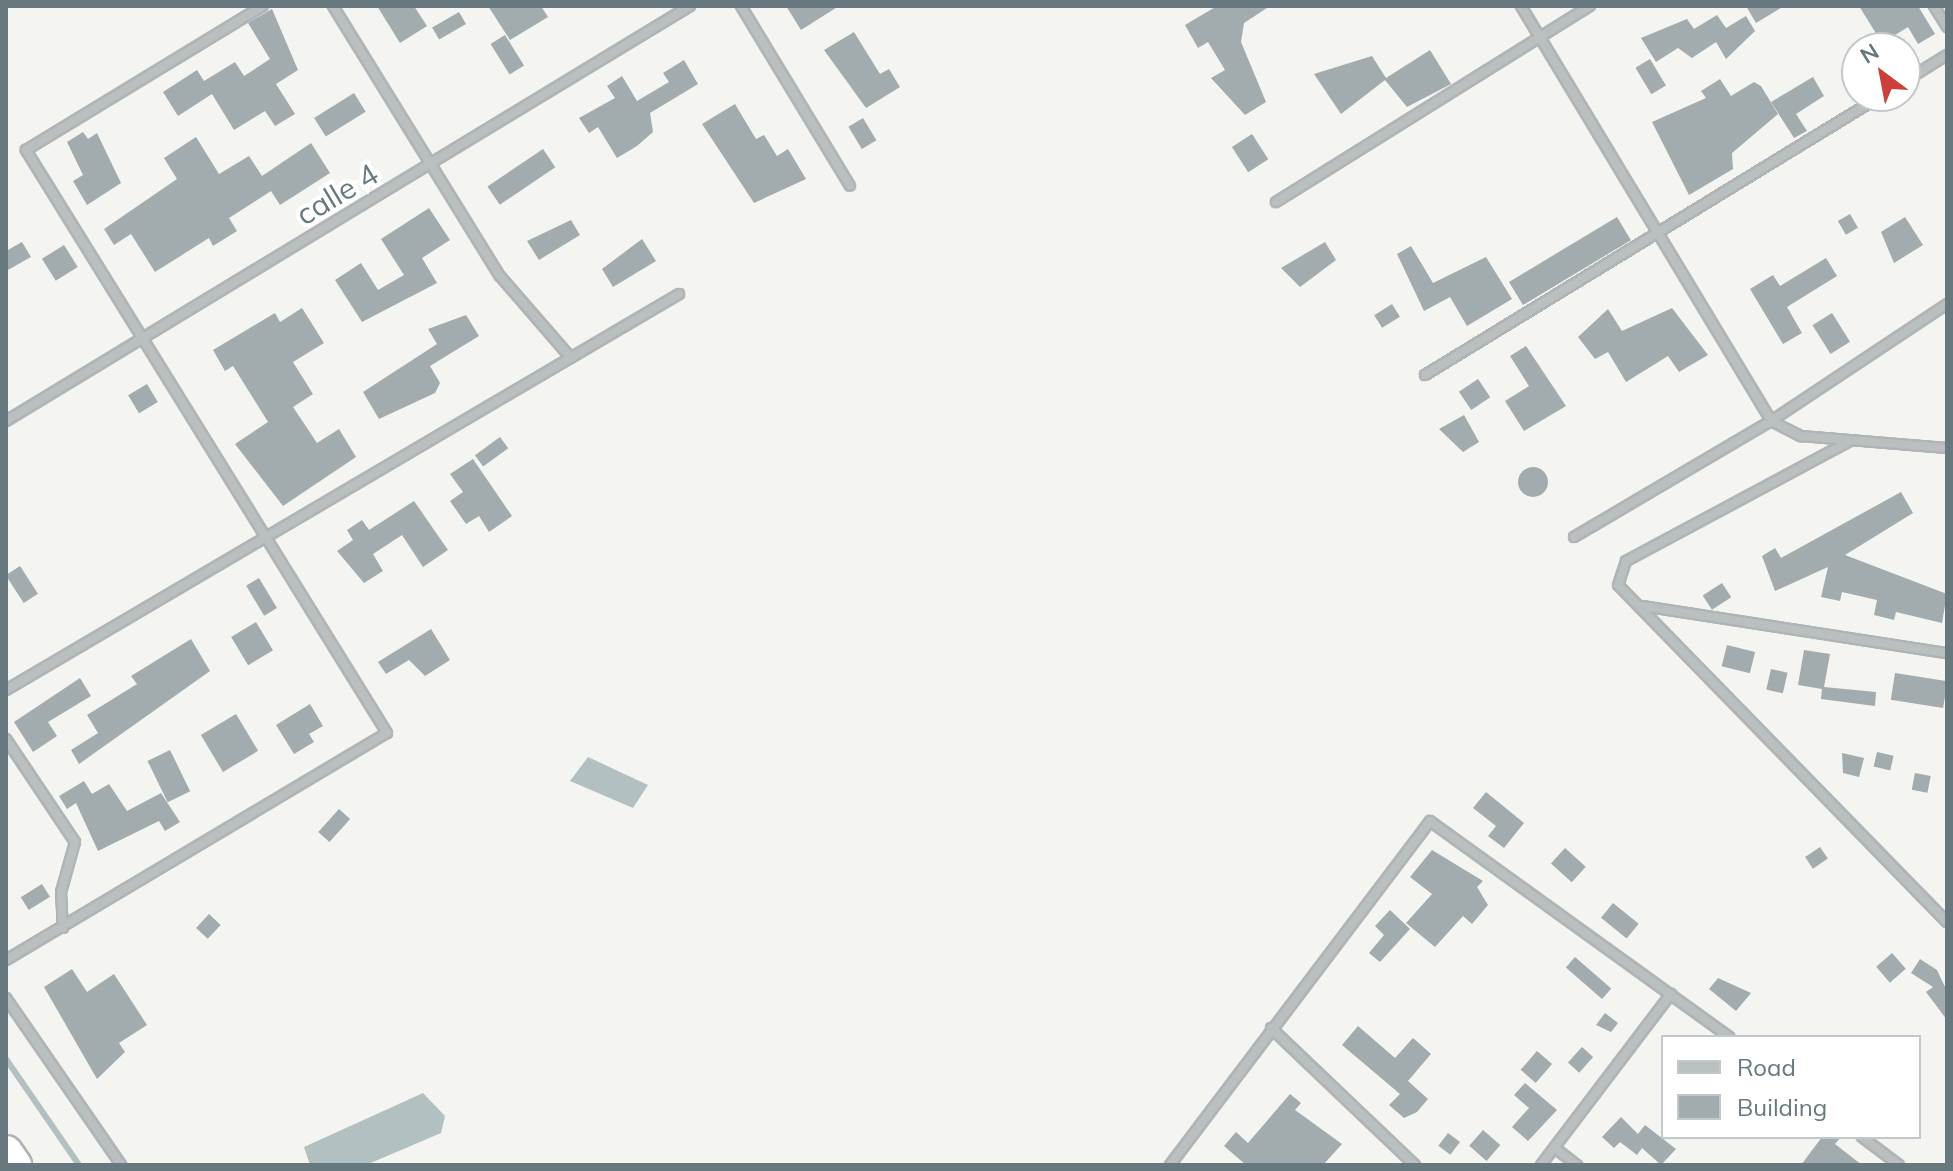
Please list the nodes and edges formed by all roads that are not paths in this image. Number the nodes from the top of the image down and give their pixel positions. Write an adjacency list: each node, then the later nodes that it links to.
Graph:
1 (263, 6): 19 (street)
2 (333, 6): 13 (street)
3 (690, 6): 13 (street, calle 4)
4 (741, 6): 14 (street)
5 (1521, 6): 9 (street)
6 (1590, 6): 9 (street)
7 (1934, 6): 8 (street)
8 (1947, 27)
9 (1540, 36): 15 (street); 16 (street)
10 (1947, 55): 11 (street)
11 (1921, 71)
12 (1855, 112): 16 (street)
13 (429, 166): 19 (street, calle 4); 20 (street)
14 (850, 186)
15 (1276, 202)
16 (1658, 233): 21 (street); 23 (street)
17 (679, 294): 20 (street)
18 (1947, 304): 23 (street)
19 (143, 340): 22 (street, calle 4); 26 (street)
20 (571, 358): 26 (street)
21 (1425, 375)
22 (6, 421)
23 (1771, 421): 24 (street); 27 (street)
24 (1850, 441): 25 (street); 28 (street)
25 (1947, 448)
26 (266, 535): 30 (street); 33 (street)
27 (1574, 537)
28 (1641, 606): 29 (street); 32 (street)
29 (1947, 653)
30 (6, 690)
31 (6, 739): 33 (street)
32 (1947, 922)
33 (63, 928): 34 (street)
34 (6, 960)
35 (1671, 994): 37 (street); 38 (street); 40 (street)
36 (6, 998): 43 (street)
37 (1271, 1028): 44 (street); 45 (street)
38 (1726, 1035)
39 (1865, 1139): 48 (street)
40 (1555, 1148): 46 (street); 47 (street)
41 (6, 1152): 42 (highway)
42 (15, 1165)
43 (121, 1165)
44 (1170, 1165)
45 (1415, 1165)
46 (1541, 1165)
47 (1577, 1165)
48 (1899, 1165)

